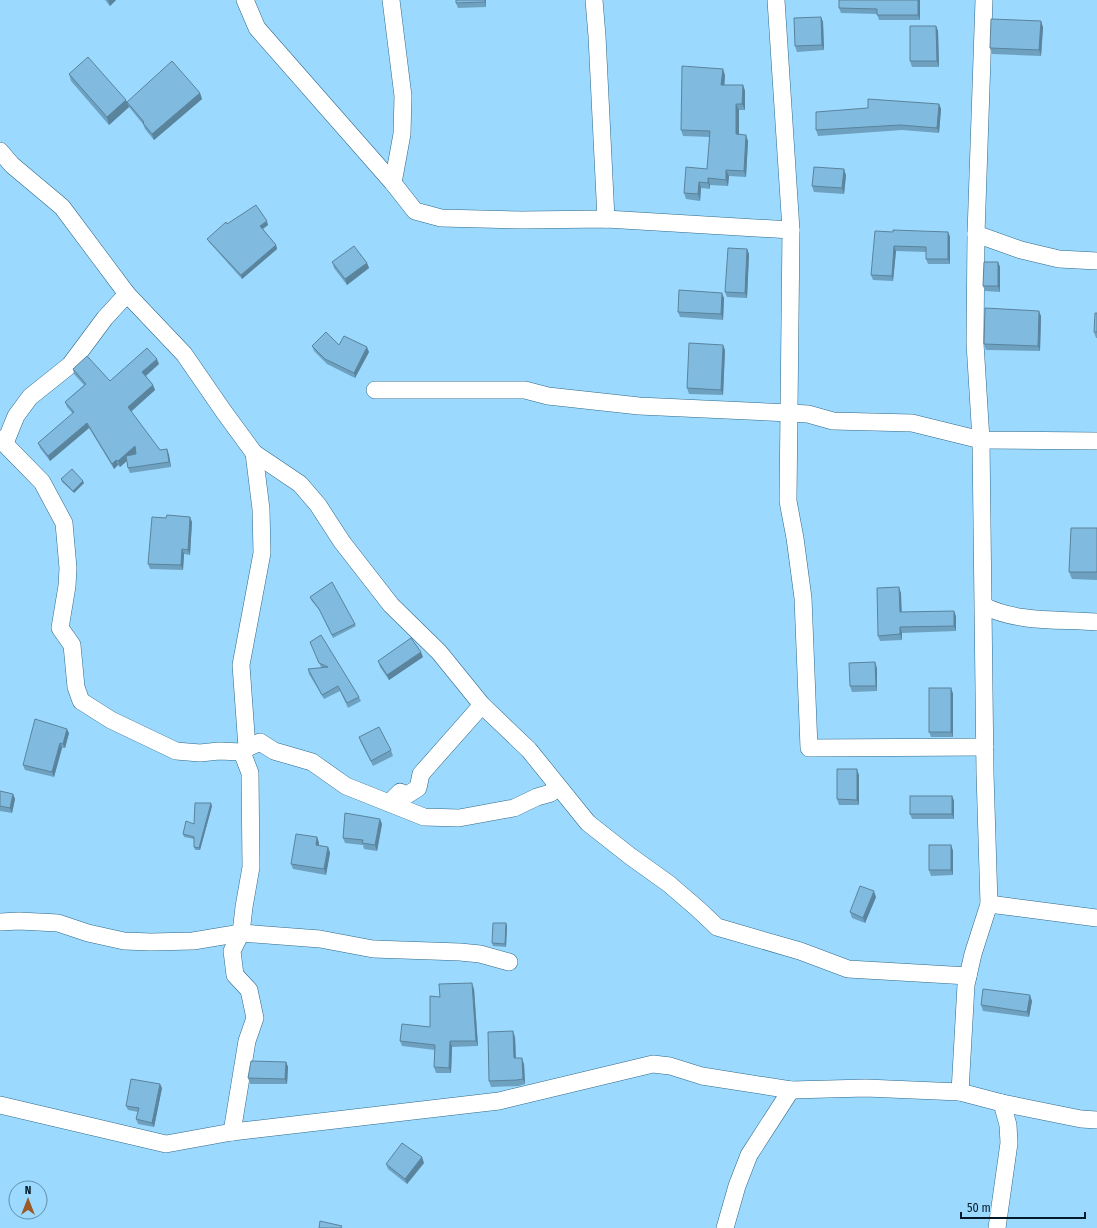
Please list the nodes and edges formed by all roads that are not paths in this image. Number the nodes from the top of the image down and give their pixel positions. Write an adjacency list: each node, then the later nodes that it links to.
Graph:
1 (245, 0): 7 (street)
2 (391, 0): 7 (street)
3 (594, 0): 8 (street)
4 (776, 0): 9 (street)
5 (984, 0): 10 (street)
6 (0, 150): 12 (street)
7 (393, 183): 8 (street)
8 (606, 219): 9 (street)
9 (791, 230): 14 (street)
10 (976, 234): 11 (street); 15 (street)
11 (1097, 261)
12 (127, 294): 16 (street); 18 (street)
13 (375, 390): 14 (street)
14 (790, 413): 15 (street); 22 (street)
15 (981, 440): 17 (street); 19 (street)
16 (2, 441): 23 (street)
17 (1097, 441)
18 (254, 453): 21 (street); 23 (street)
19 (984, 606): 20 (street); 22 (street)
20 (1097, 622)
21 (482, 705): 24 (street); 25 (street)
22 (985, 747): 26 (street)
23 (245, 750): 25 (street); 29 (street)
24 (556, 785): 25 (street); 31 (street)
25 (389, 803)
26 (989, 904): 27 (street); 31 (street)
27 (1097, 918)
28 (0, 922): 29 (street)
29 (241, 933): 30 (street); 37 (street)
30 (508, 962)
31 (968, 976): 33 (street)
32 (791, 1090): 33 (street); 37 (street); 38 (street)
33 (960, 1092): 34 (street)
34 (1002, 1102): 36 (street); 39 (street)
35 (0, 1105): 37 (street)
36 (1097, 1120)
37 (232, 1132)
38 (725, 1228)
39 (997, 1228)

